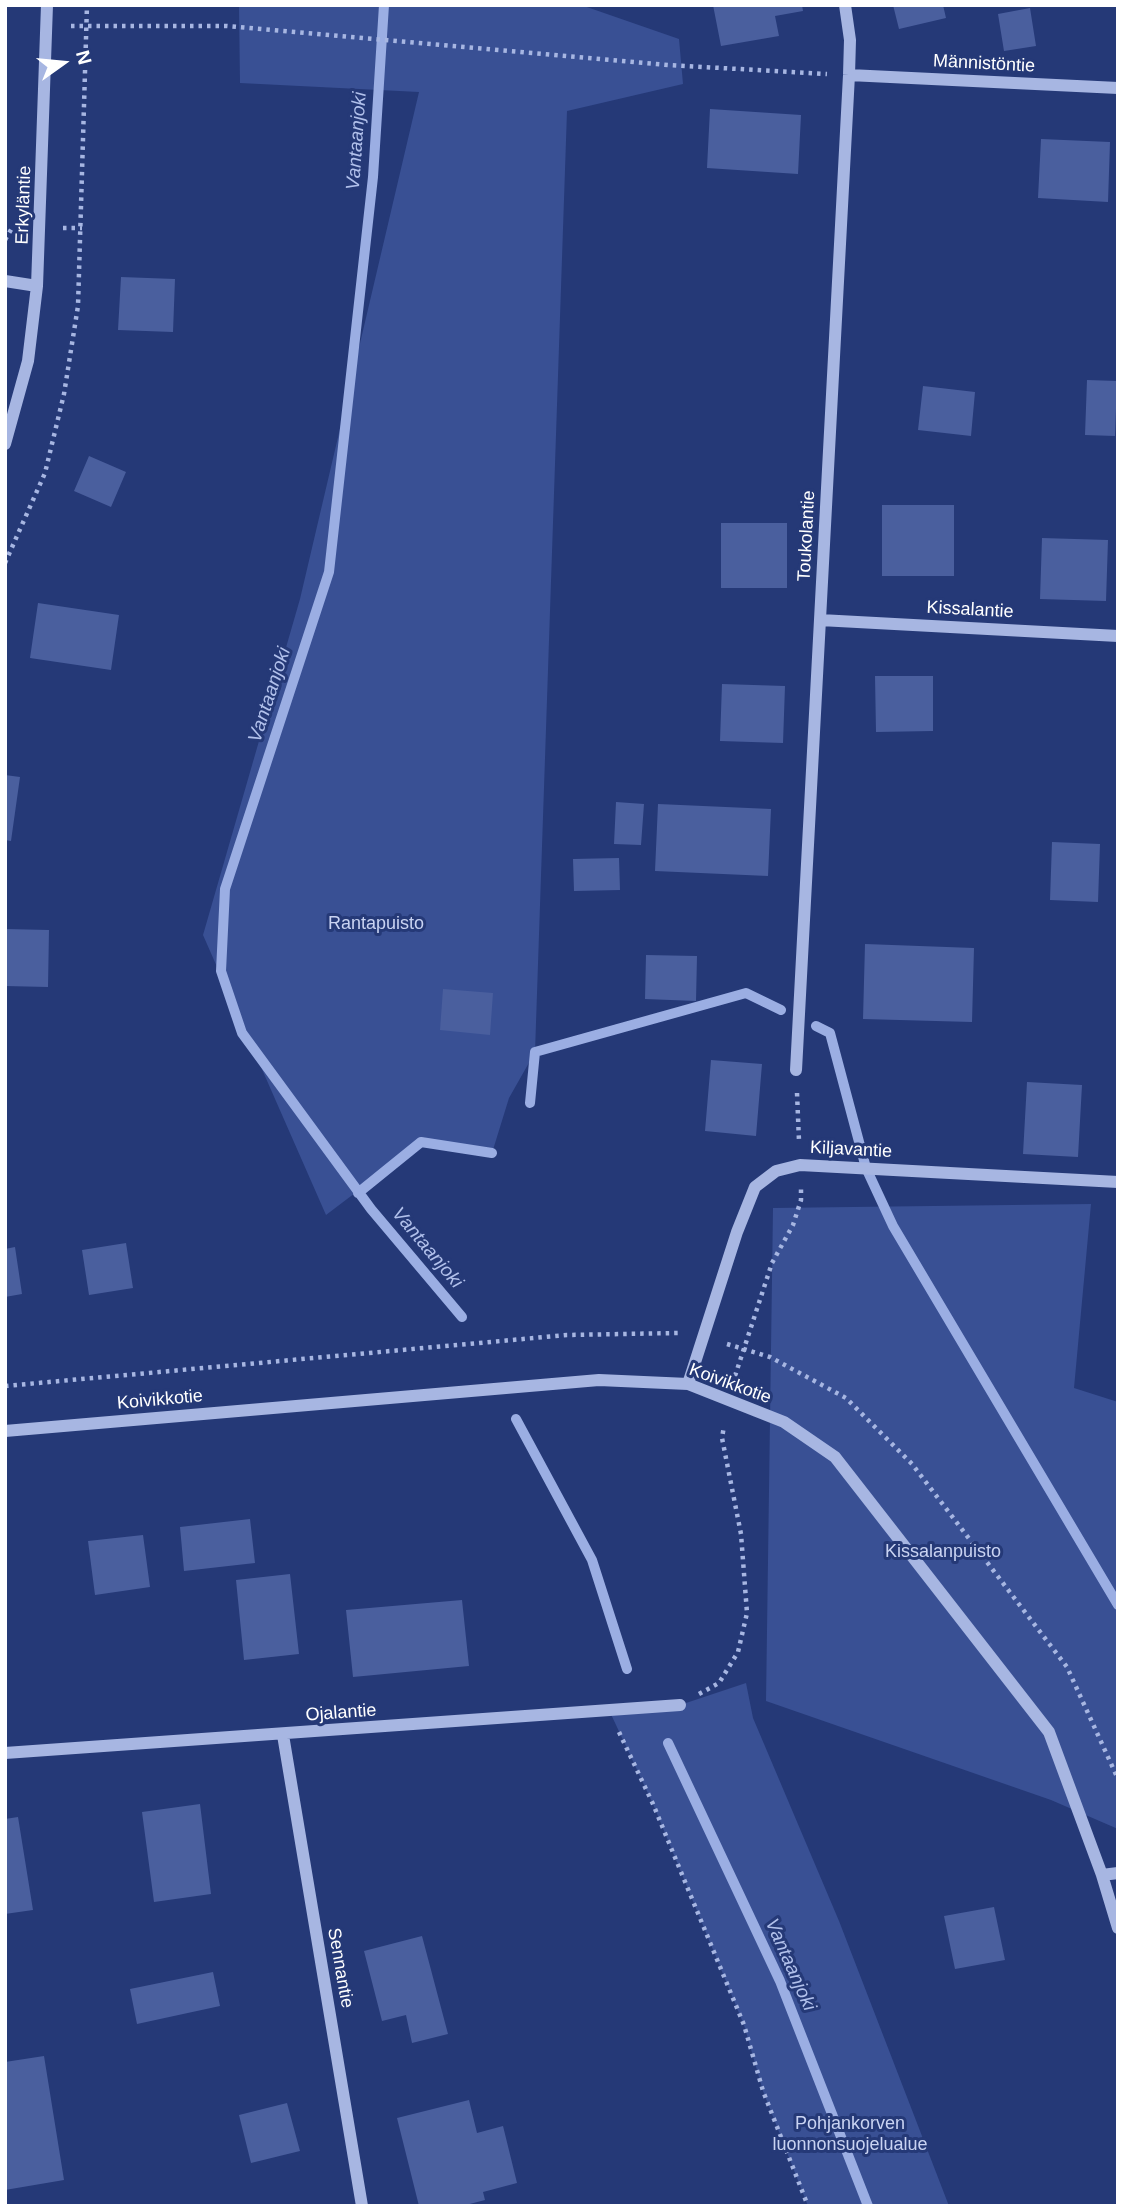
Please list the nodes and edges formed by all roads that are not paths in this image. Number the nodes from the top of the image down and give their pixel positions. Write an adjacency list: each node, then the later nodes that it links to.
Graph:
1 (47, 5): 6 (street, Erkyläntie)
2 (845, 5): 3 (street, Toukolantie)
3 (849, 75): 4 (street, Männistöntie); 8 (street, Toukolantie)
4 (1118, 88)
5 (5, 281): 6 (street)
6 (37, 286): 7 (street, Erkyläntie)
7 (5, 444)
8 (820, 620): 9 (street, Kissalantie); 10 (street, Toukolantie)
9 (1118, 636)
10 (796, 1070)
11 (1118, 1182): 12 (street, Kiljavantie)
12 (688, 1384): 13 (street, Koivikkotie); 18 (street, Koivikkotie)
13 (5, 1431)
14 (680, 1705): 15 (street, Ojalantie)
15 (283, 1735): 16 (street, Ojalantie); 20 (street, Sennantie)
16 (5, 1753)
17 (1118, 1873): 18 (street)
18 (1102, 1875): 19 (street, Koivikkotie)
19 (1118, 1928)
20 (362, 2206)

